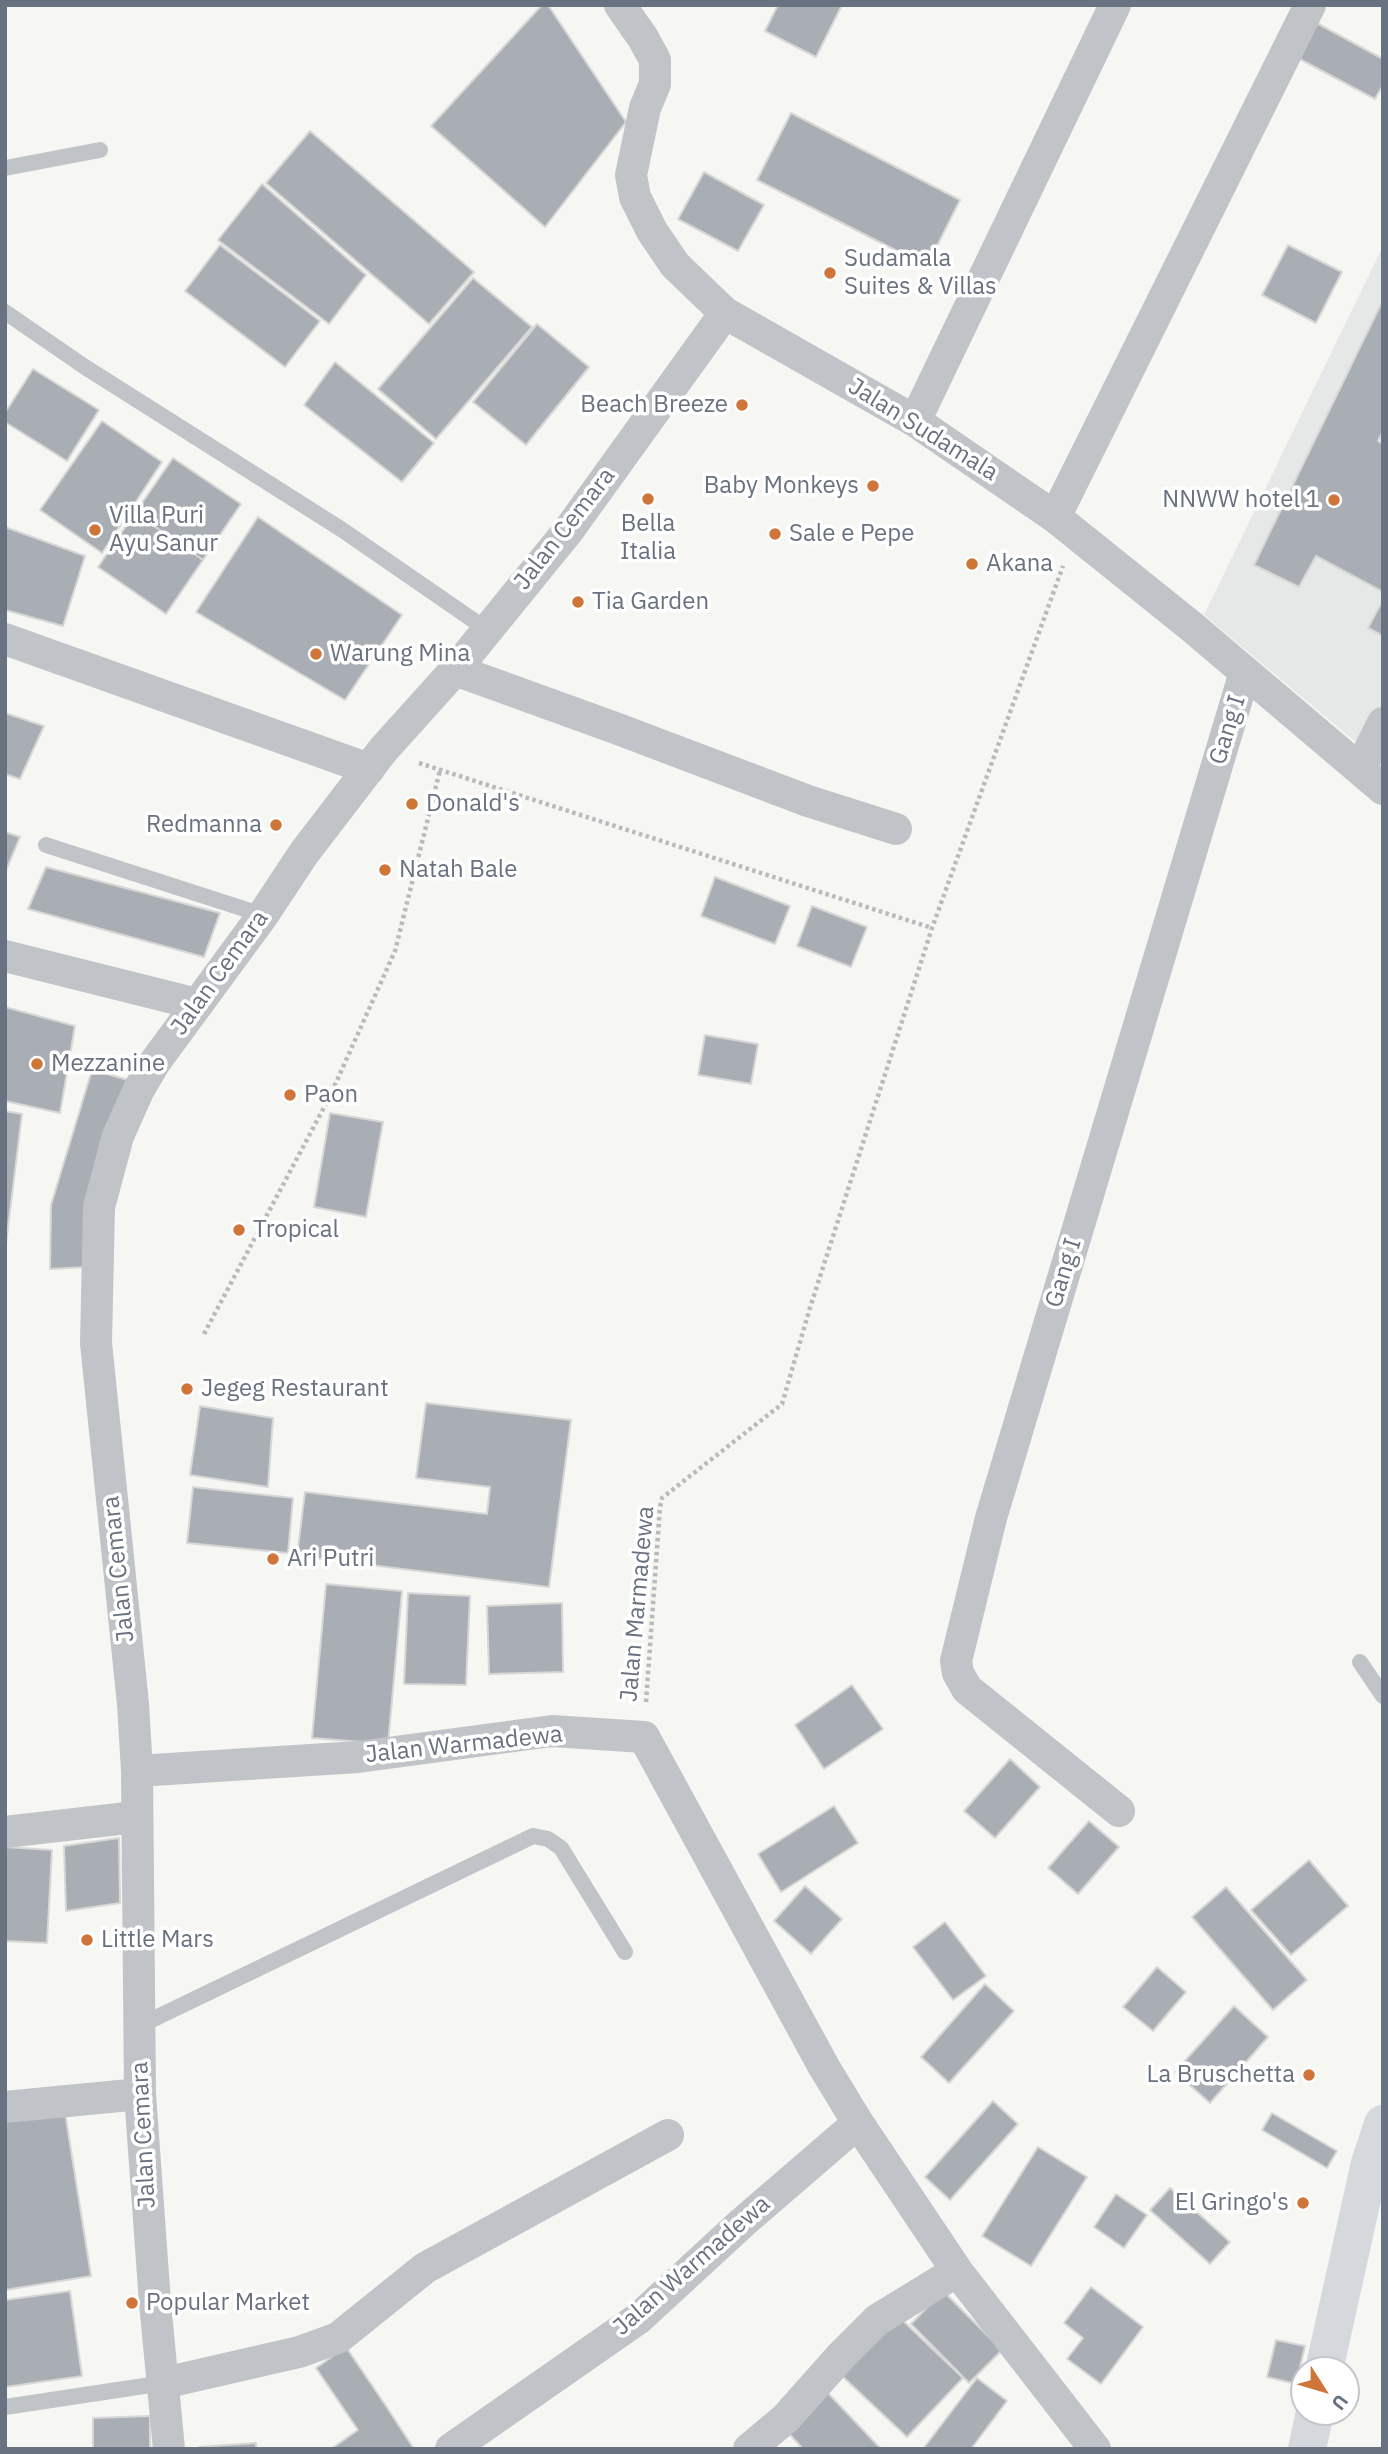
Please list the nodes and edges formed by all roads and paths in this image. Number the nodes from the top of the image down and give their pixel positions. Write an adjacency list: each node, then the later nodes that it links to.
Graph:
1 (620, 5): 7 (street, Jalan Sudamala)
2 (1115, 5): 8 (street)
3 (1310, 5): 9 (street)
4 (100, 150): 5 (lane)
5 (5, 168)
6 (5, 312): 10 (lane)
7 (724, 313): 8 (street, Jalan Sudamala); 10 (street, Jalan Cemara)
8 (915, 421): 9 (street, Jalan Sudamala)
9 (1065, 525): 13 (street, Jalan Sudamala); 21 (path)
10 (486, 629): 12 (street, Jalan Cemara)
11 (5, 639): 15 (street)
12 (455, 670): 15 (street, Jalan Cemara); 18 (street)
13 (1245, 672): 17 (street, Jalan Sudamala); 29 (street, Gang I)
14 (1383, 723): 17 (street)
15 (376, 760): 16 (path); 20 (street, Jalan Cemara)
16 (440, 770): 21 (path); 24 (path)
17 (1371, 779)
18 (896, 829)
19 (46, 845): 20 (lane)
20 (263, 915): 23 (street, Jalan Cemara)
21 (932, 928): 27 (path, Jalan Marmadewa)
22 (5, 956): 23 (street)
23 (197, 1004): 28 (street, Jalan Cemara)
24 (204, 1334)
25 (1360, 1662): 26 (lane)
26 (1383, 1696)
27 (644, 1737): 28 (street, Jalan Warmadewa); 36 (street)
28 (136, 1771): 30 (street, Jalan Cemara)
29 (1119, 1811)
30 (136, 1817): 31 (street); 33 (street, Jalan Cemara)
31 (5, 1832)
32 (625, 1952): 33 (lane)
33 (141, 2025): 34 (street, Jalan Cemara)
34 (140, 2094): 35 (street); 41 (street, Jalan Cemara)
35 (5, 2107)
36 (858, 2123): 39 (street); 45 (street, Jalan Warmadewa)
37 (1383, 2124): 40 (street)
38 (668, 2135): 41 (street)
39 (957, 2271): 46 (street); 47 (street)
40 (1327, 2356)
41 (164, 2383): 42 (lane); 44 (street, Jalan Cemara)
42 (5, 2407)
43 (1312, 2426): 48 (street)
44 (169, 2449)
45 (451, 2449)
46 (749, 2449)
47 (1095, 2449)
48 (1307, 2449)

